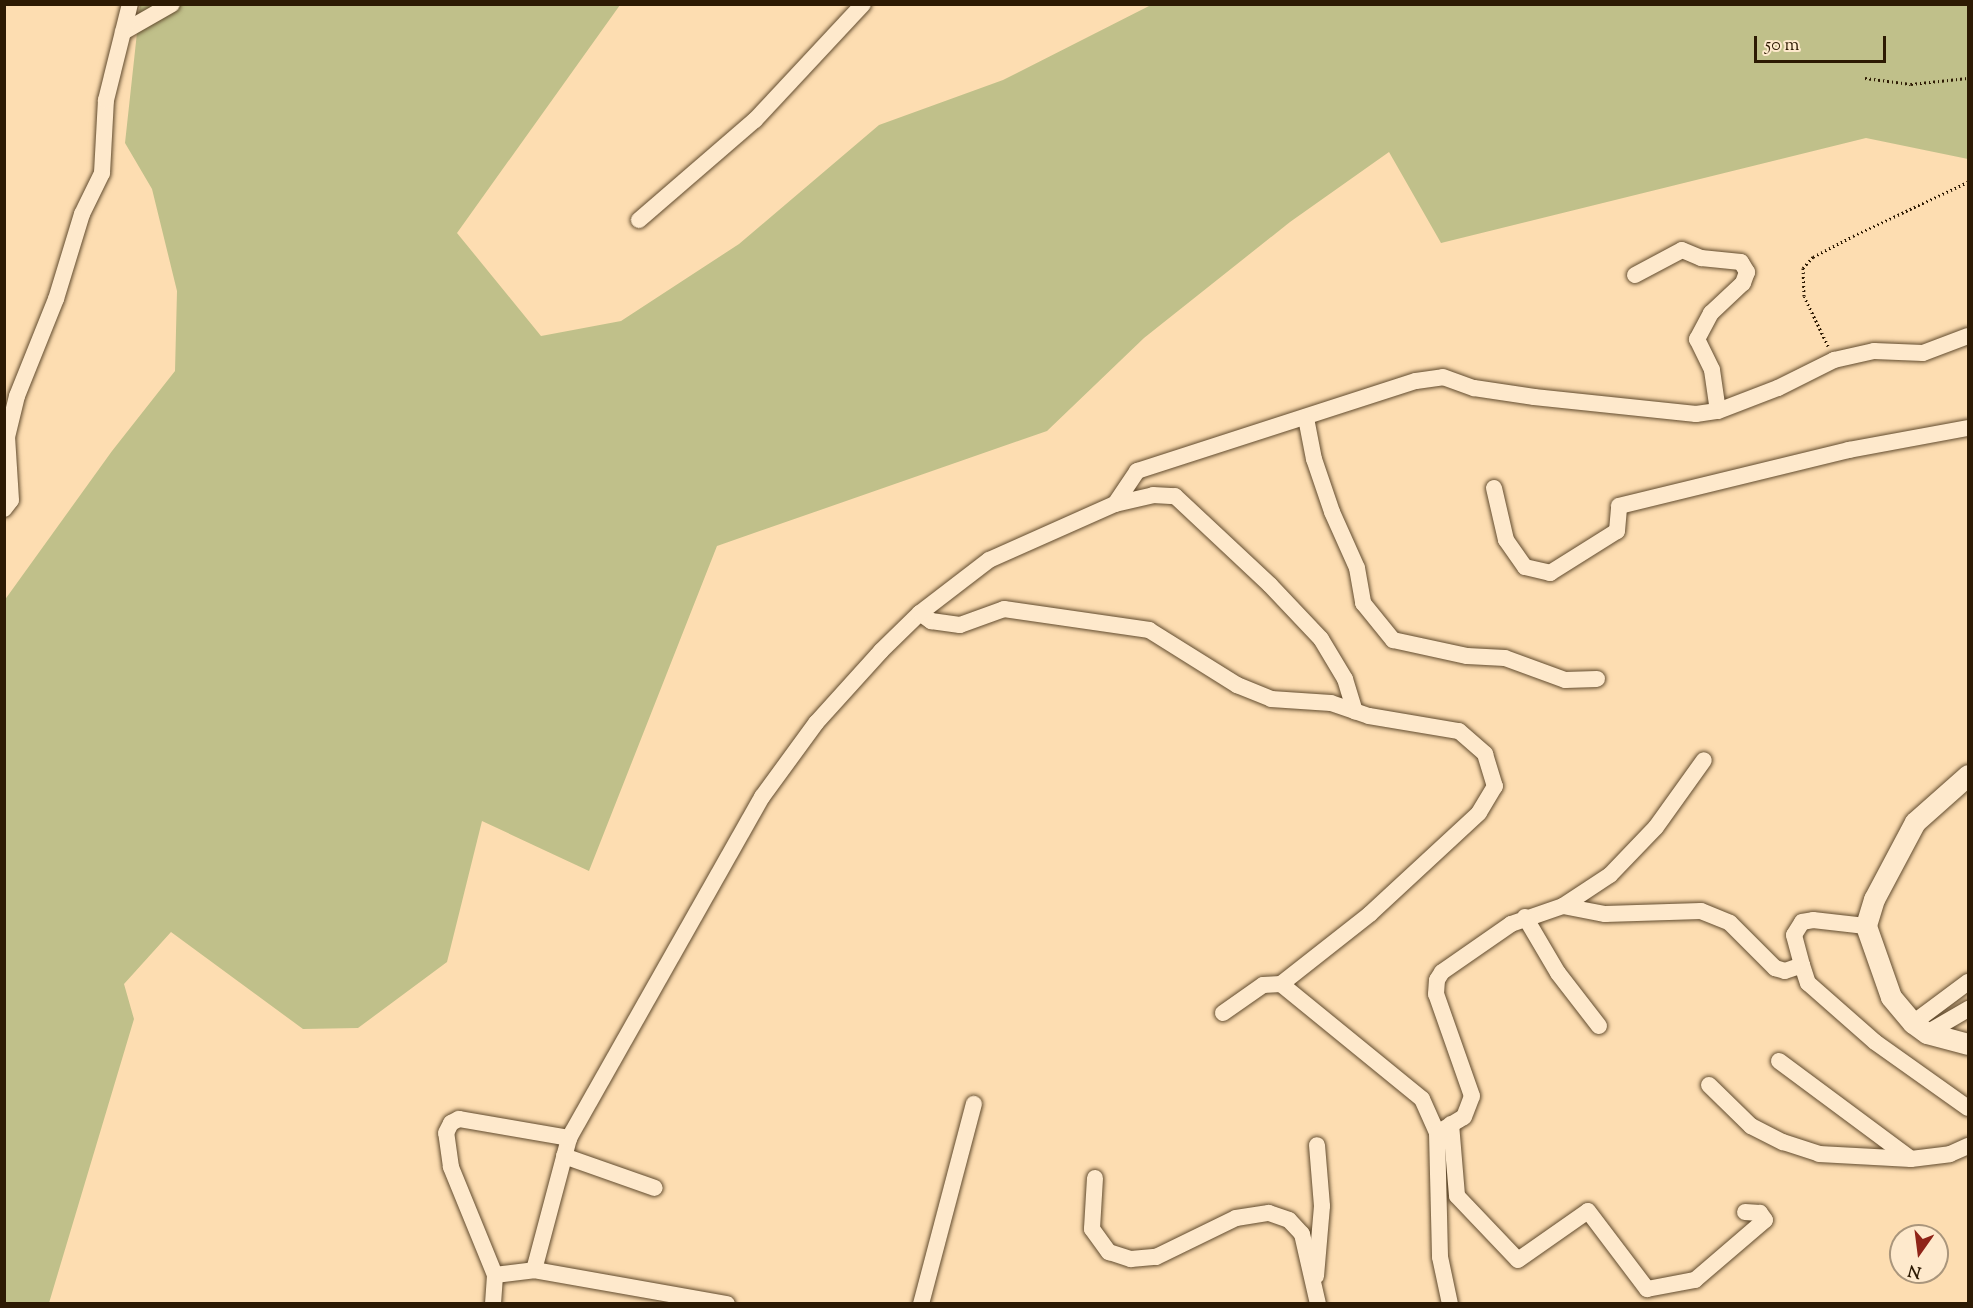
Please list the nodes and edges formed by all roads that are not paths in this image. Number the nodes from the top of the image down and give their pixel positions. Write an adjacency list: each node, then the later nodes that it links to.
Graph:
1 (130, 4): 4 (street)
2 (172, 4): 4 (street)
3 (863, 4): 5 (street)
4 (123, 32): 13 (street)
5 (639, 220)
6 (1635, 275): 8 (street)
7 (1968, 336): 8 (street)
8 (1718, 411): 9 (street)
9 (1306, 418): 12 (street); 15 (street)
10 (1968, 428): 11 (street)
11 (1494, 488)
12 (1115, 504): 14 (street); 16 (street)
13 (4, 509)
14 (920, 613): 16 (street); 35 (street)
15 (1597, 679)
16 (1355, 711): 24 (street)
17 (1704, 760): 19 (street)
18 (1968, 775): 21 (street)
19 (1563, 906): 20 (street); 22 (street)
20 (1525, 917): 27 (street); 34 (street)
21 (1866, 926): 22 (street); 28 (street)
22 (1802, 965): 33 (street)
23 (1968, 982): 28 (street)
24 (1281, 984): 26 (street); 34 (street)
25 (1968, 1010): 28 (street)
26 (1223, 1012)
27 (1599, 1026)
28 (1920, 1028): 29 (street)
29 (1968, 1044)
30 (1779, 1061): 39 (street)
31 (1709, 1085): 39 (street)
32 (974, 1104): 48 (street)
33 (1968, 1108)
34 (1444, 1129): 42 (street); 50 (street)
35 (569, 1138): 38 (street); 44 (street)
36 (1317, 1145): 45 (street)
37 (1968, 1146): 39 (street)
38 (564, 1156): 41 (street); 43 (street)
39 (1911, 1159)
40 (1095, 1178): 45 (street)
41 (655, 1188)
42 (1745, 1212)
43 (534, 1270): 44 (street); 47 (street)
44 (495, 1275): 46 (street)
45 (1315, 1286): 49 (street)
46 (493, 1304)
47 (727, 1304)
48 (921, 1304)
49 (1318, 1304)
50 (1449, 1304)

